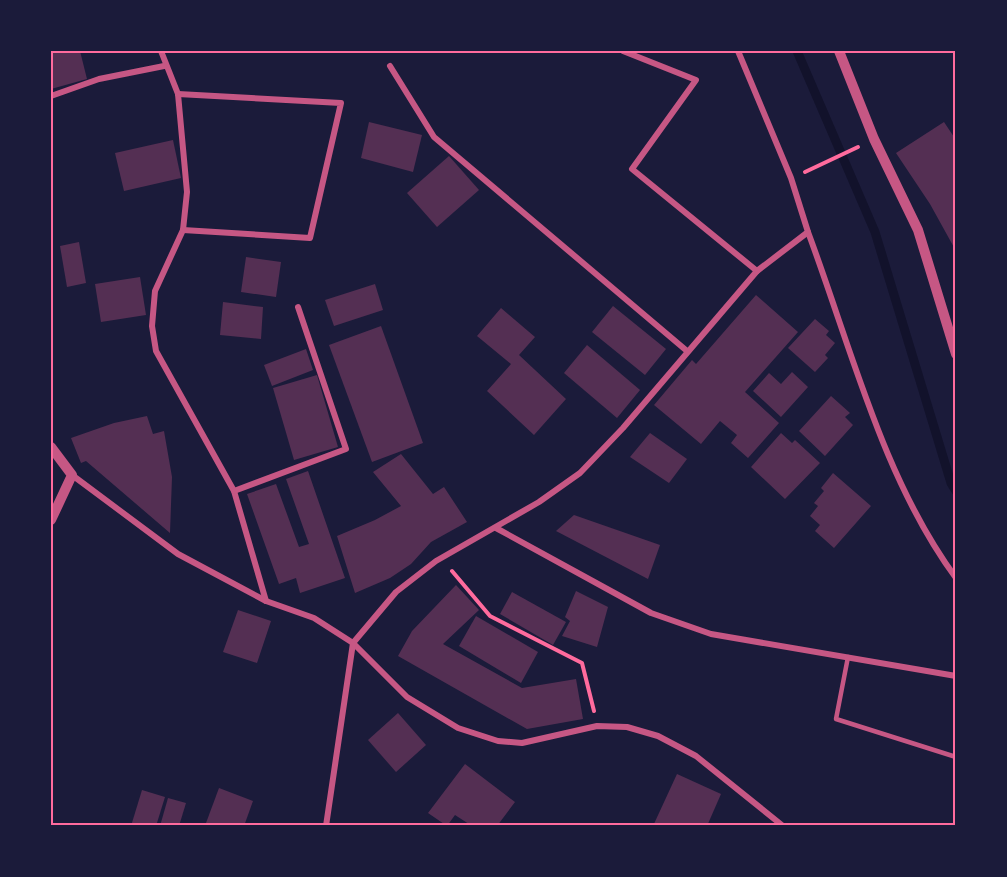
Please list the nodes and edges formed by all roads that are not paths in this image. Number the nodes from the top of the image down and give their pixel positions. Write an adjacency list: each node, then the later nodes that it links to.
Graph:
1 (161, 51): 5 (street)
2 (623, 51): 11 (street)
3 (738, 51): 10 (street)
4 (839, 51): 14 (street)
5 (164, 66): 7 (street); 8 (street)
6 (390, 66): 13 (street)
7 (178, 94): 9 (street); 9 (street)
8 (51, 96)
9 (183, 230): 17 (street)
10 (808, 232): 11 (street); 20 (street)
11 (757, 271): 13 (street)
12 (298, 307): 17 (street)
13 (687, 351): 19 (street)
14 (956, 353)
15 (51, 447): 16 (street)
16 (72, 475): 18 (street); 21 (street)
17 (234, 491): 21 (street)
18 (51, 520)
19 (496, 528): 22 (street); 23 (street)
20 (956, 579)
21 (266, 601): 22 (street)
22 (354, 643): 26 (street); 27 (street)
23 (848, 657): 24 (street); 25 (lane)
24 (956, 676)
25 (956, 757)
26 (326, 826)
27 (783, 826)

